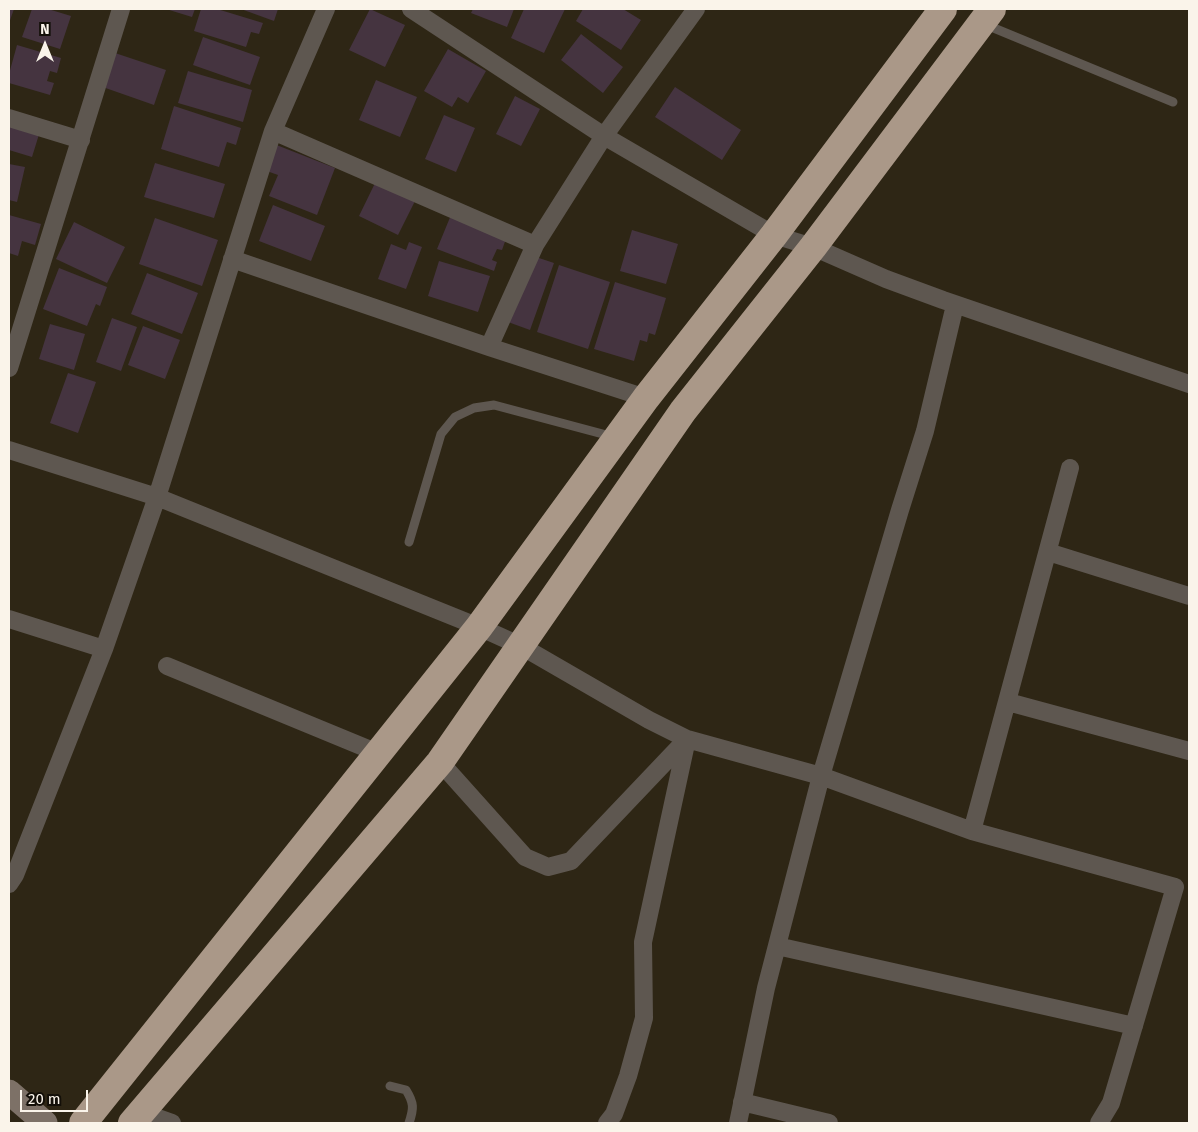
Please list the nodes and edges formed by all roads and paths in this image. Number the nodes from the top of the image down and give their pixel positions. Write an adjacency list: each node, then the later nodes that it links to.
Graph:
1 (121, 9): 11 (street)
2 (326, 9): 9 (street)
3 (411, 9): 10 (street)
4 (696, 9): 10 (street)
5 (944, 9): 12 (highway)
6 (987, 16): 7 (lane); 14 (highway)
7 (1173, 102)
8 (9, 118): 11 (street)
9 (273, 131): 13 (street); 15 (street)
10 (604, 136): 12 (street); 13 (street)
11 (81, 140): 18 (street)
12 (774, 235): 14 (street); 20 (highway)
13 (535, 245): 17 (street)
14 (813, 247): 16 (street); 30 (highway)
15 (232, 259): 17 (street); 24 (street)
16 (955, 304): 19 (street); 38 (street)
17 (489, 347): 20 (street)
18 (9, 368)
19 (1189, 384)
20 (646, 398): 21 (highway)
21 (617, 438): 25 (lane); 29 (highway)
22 (9, 450): 24 (street)
23 (1070, 468): 26 (street)
24 (157, 497): 29 (street); 31 (street)
25 (409, 542)
26 (1048, 552): 27 (street); 33 (street)
27 (1189, 596)
28 (9, 620): 31 (street)
29 (479, 627): 30 (street); 36 (highway)
30 (520, 646): 34 (street); 37 (highway)
31 (104, 649): 40 (street)
32 (167, 666): 36 (street)
33 (1008, 702): 35 (street); 39 (street)
34 (687, 739): 37 (street); 38 (street); 51 (street)
35 (1189, 751)
36 (378, 753): 48 (highway)
37 (440, 762): 46 (highway)
38 (821, 776): 39 (street); 41 (street)
39 (972, 831): 42 (street)
40 (11, 877)
41 (777, 946): 42 (street); 45 (street)
42 (1134, 1026): 54 (street)
43 (390, 1086): 50 (lane)
44 (9, 1092): 47 (street)
45 (742, 1102): 52 (street); 53 (street)
46 (136, 1118): 49 (street)
47 (45, 1123)
48 (83, 1123)
49 (172, 1123)
50 (409, 1123)
51 (607, 1123)
52 (738, 1123)
53 (828, 1123)
54 (1099, 1123)

